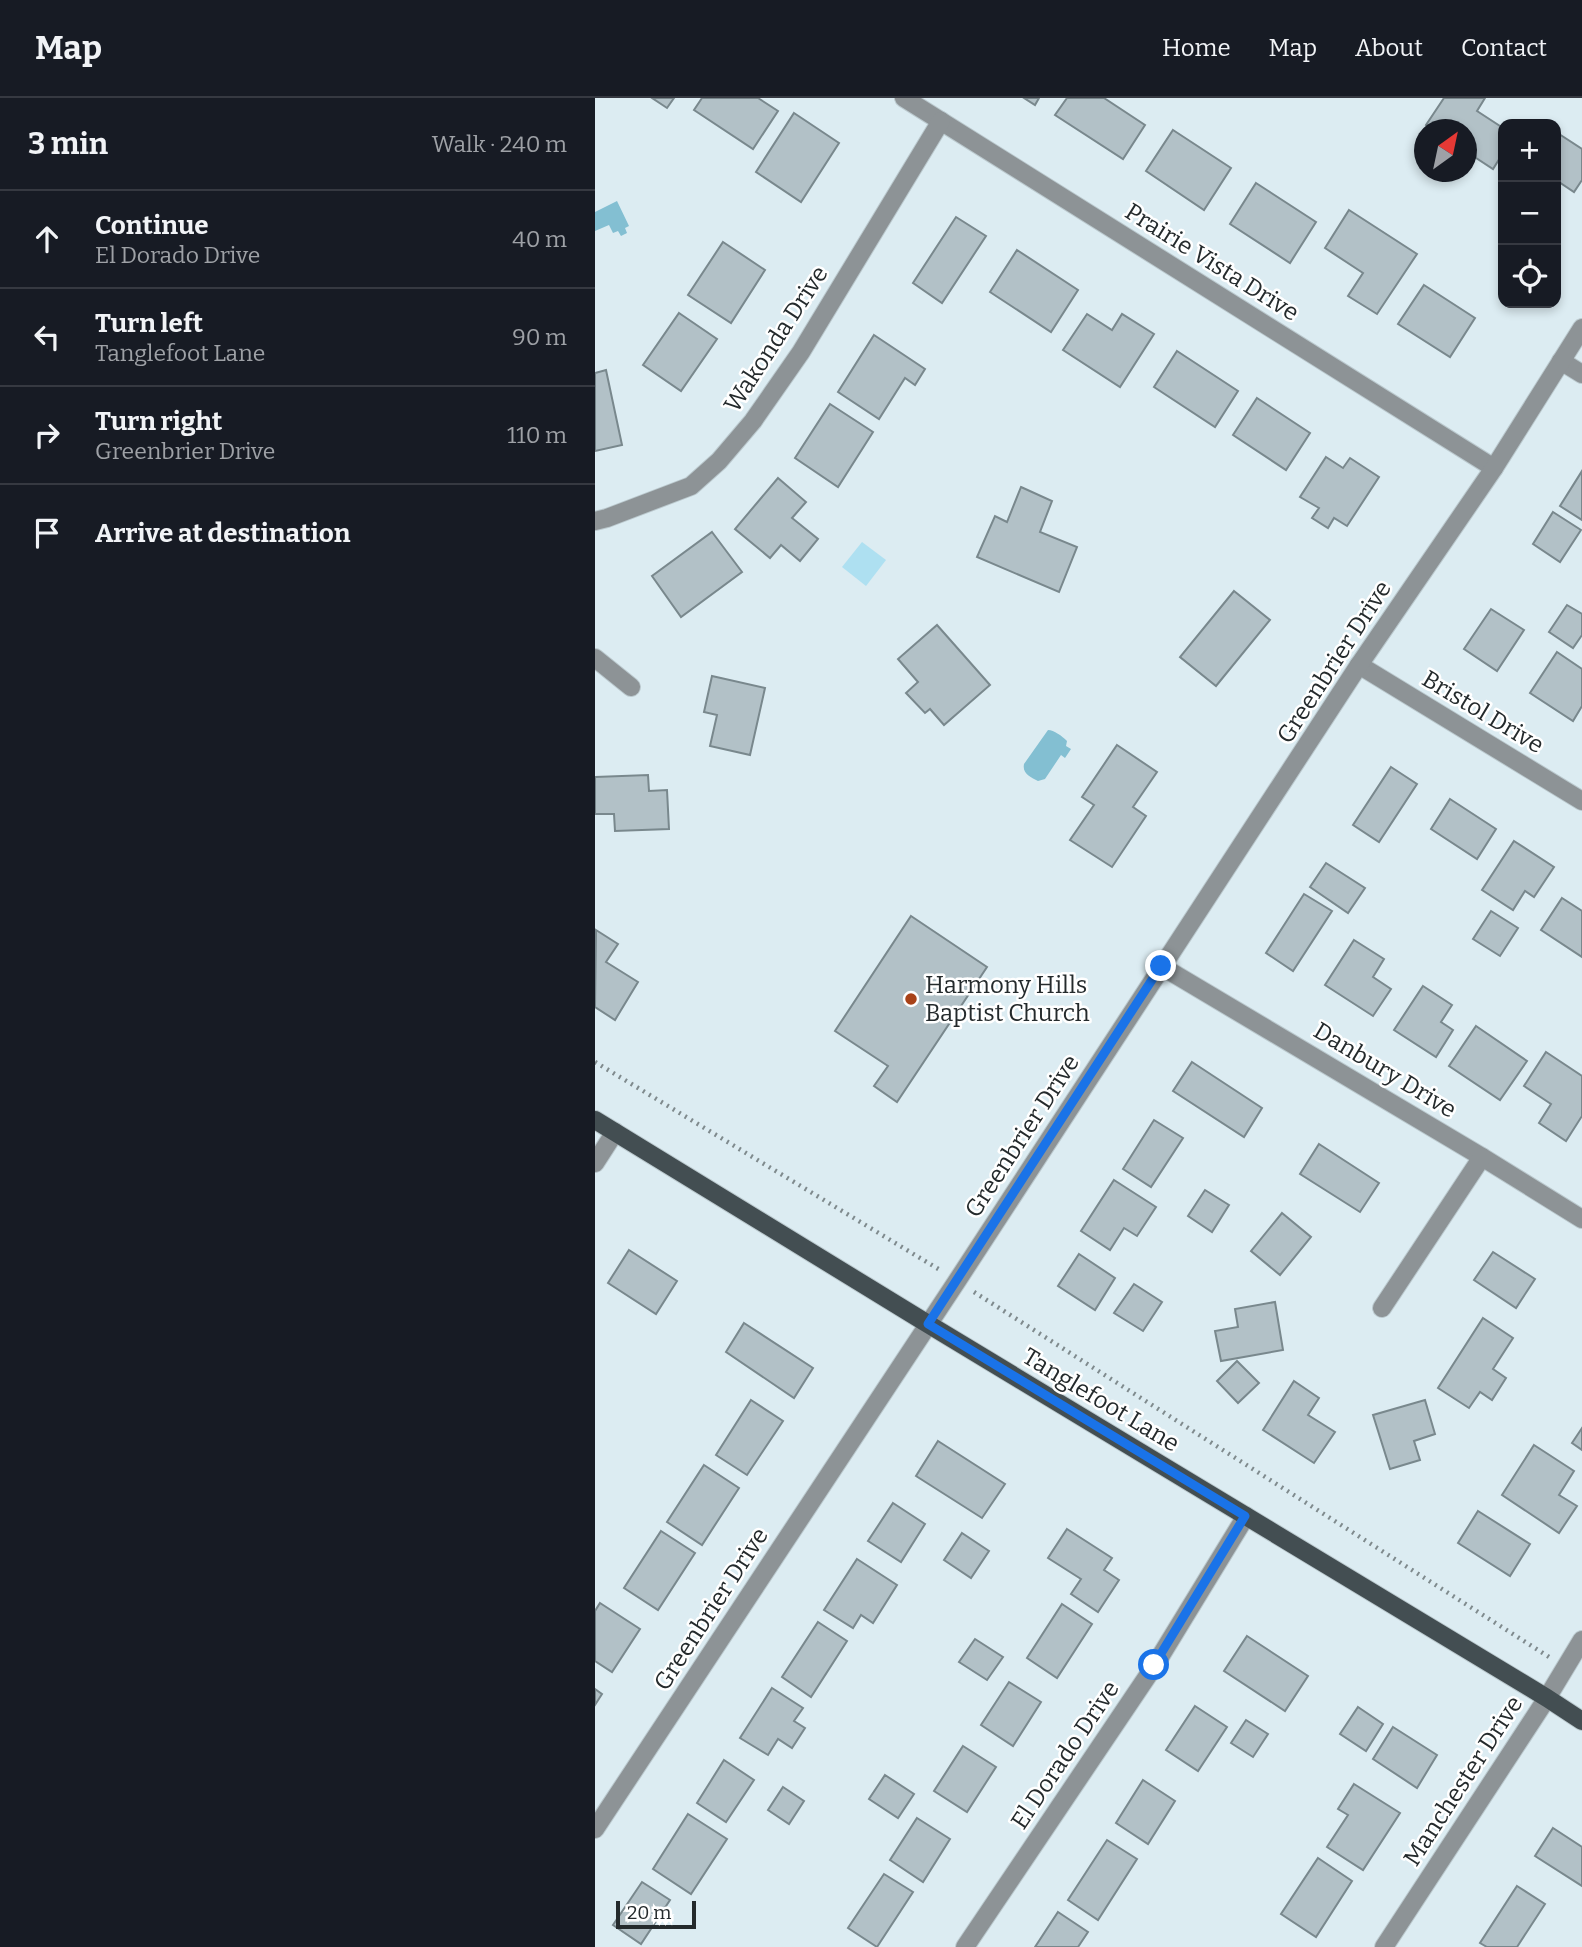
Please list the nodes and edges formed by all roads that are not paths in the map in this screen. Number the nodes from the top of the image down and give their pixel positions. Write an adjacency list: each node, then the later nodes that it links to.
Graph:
1 (904, 98): 2 (street, Prairie Vista Drive)
2 (941, 121): 6 (street, Prairie Vista Drive); 7 (street, Wakonda Drive)
3 (1582, 328): 4 (street, Greenbrier Drive)
4 (1561, 361): 5 (street); 6 (street, Greenbrier Drive)
5 (1582, 374)
6 (1494, 468): 9 (street, Greenbrier Drive)
7 (595, 521)
8 (595, 658): 10 (street)
9 (1359, 665): 11 (street, Bristol Drive); 12 (street, Greenbrier Drive)
10 (631, 687)
11 (1582, 801)
12 (1161, 966): 15 (street, Danbury Drive); 19 (street, Greenbrier Drive)
13 (595, 1120): 14 (main road, Tanglefoot Lane)
14 (615, 1132): 16 (street); 19 (main road, Tanglefoot Lane)
15 (1482, 1157): 17 (street, Danbury Drive); 18 (street)
16 (595, 1163)
17 (1582, 1219)
18 (1383, 1308)
19 (928, 1324): 20 (main road, Tanglefoot Lane); 24 (street, Greenbrier Drive)
20 (1245, 1516): 22 (main road, Tanglefoot Lane); 25 (street, El Dorado Drive)
21 (1582, 1640): 22 (street, Manchester Drive)
22 (1547, 1698): 23 (main road, Tanglefoot Lane); 26 (street, Manchester Drive)
23 (1582, 1721)
24 (595, 1829)
25 (965, 1947)
26 (1384, 1947)

